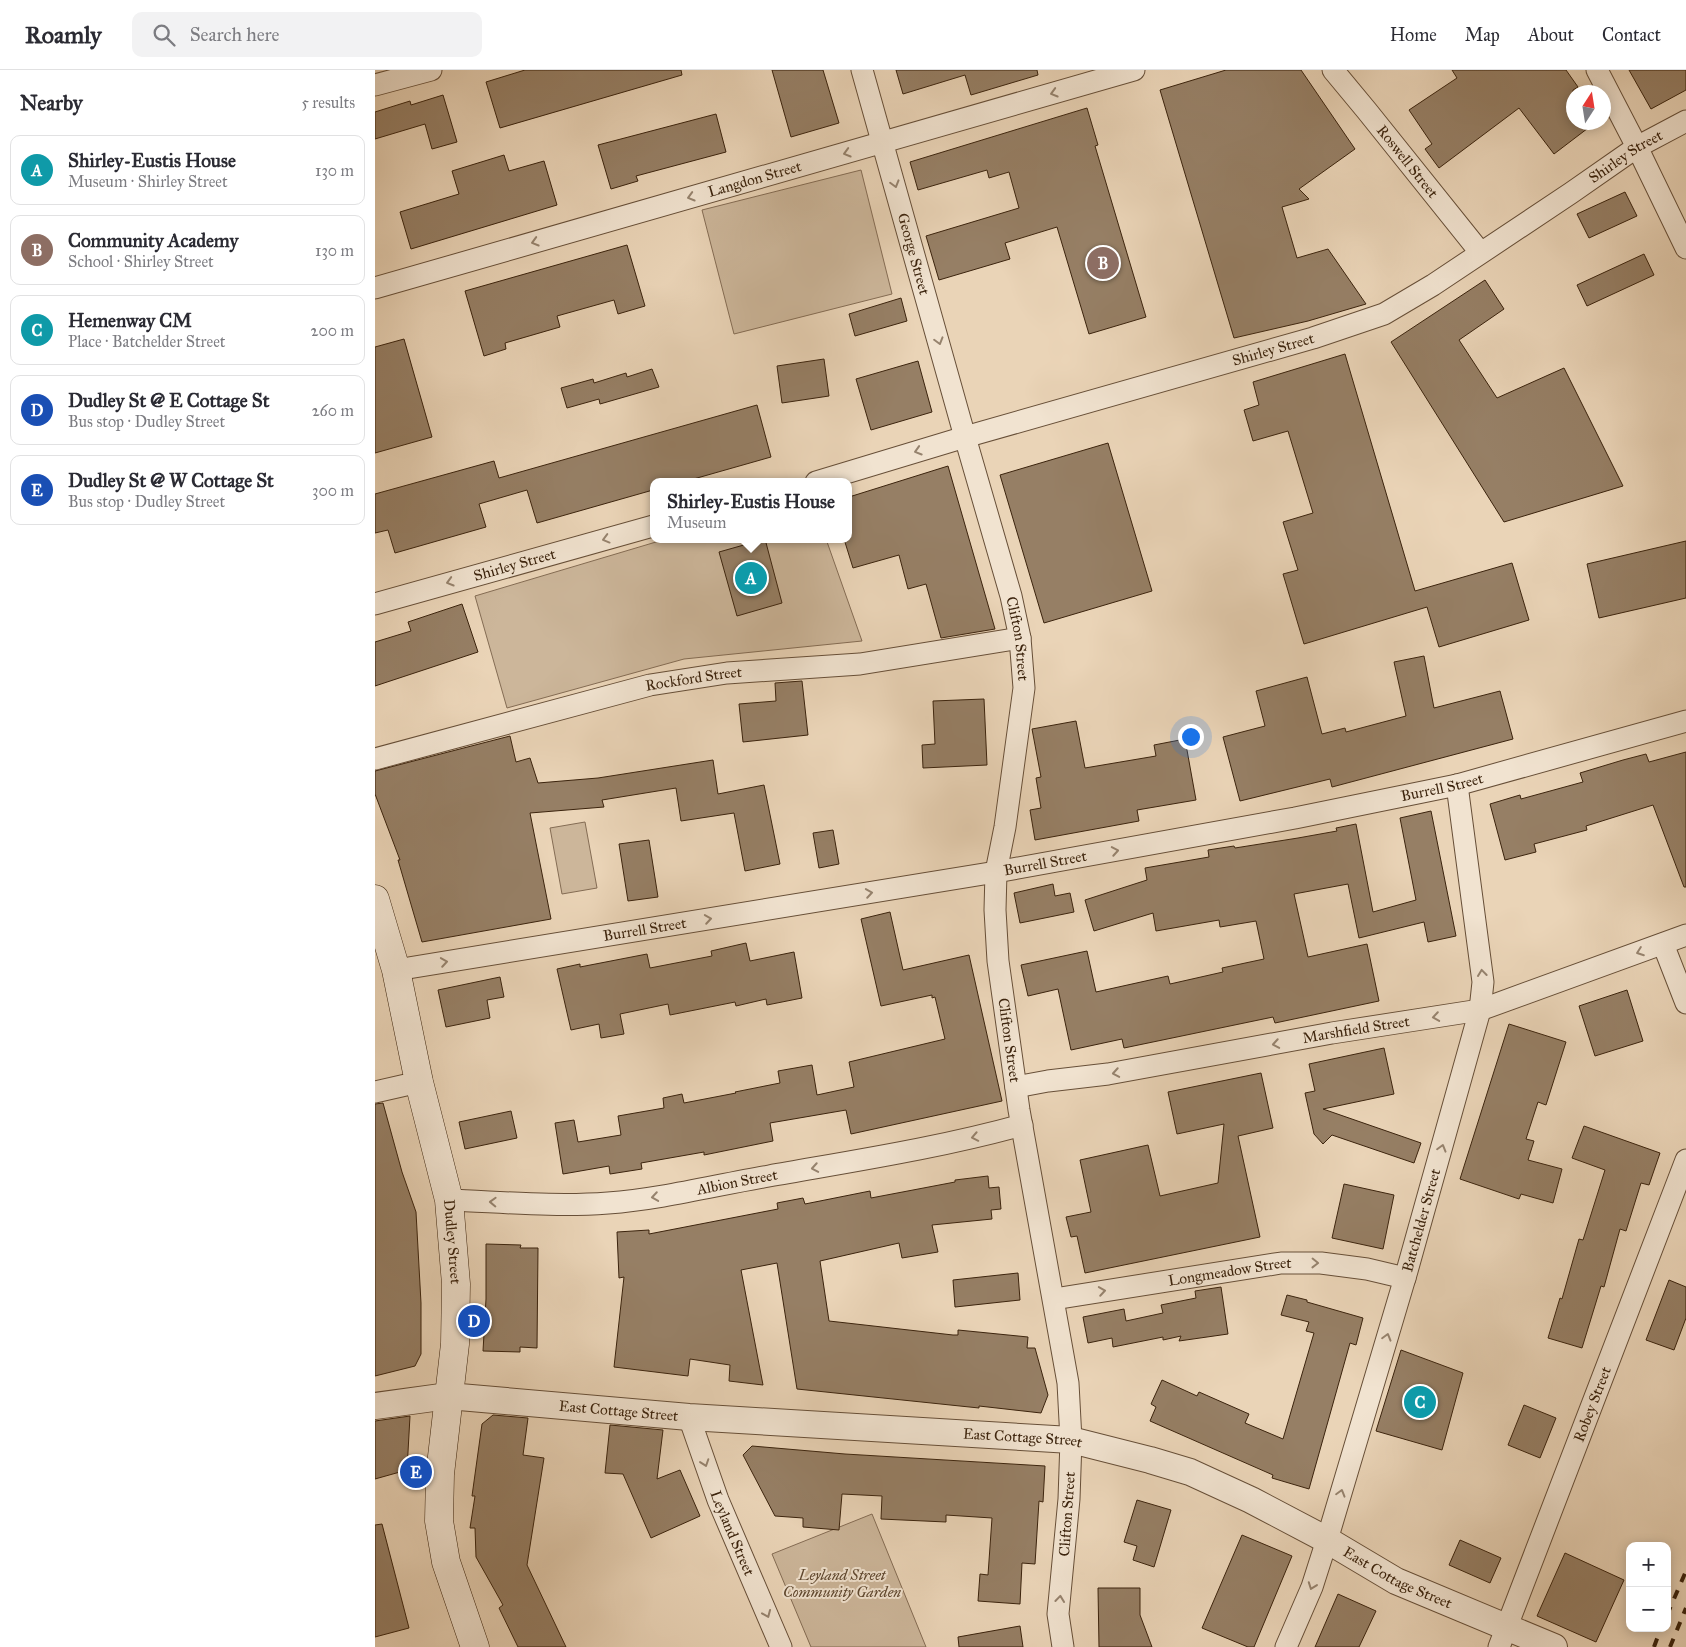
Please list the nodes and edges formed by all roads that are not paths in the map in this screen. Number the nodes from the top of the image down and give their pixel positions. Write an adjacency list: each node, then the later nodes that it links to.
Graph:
1 (431, 70): 7 (street)
2 (863, 70): 9 (street, George Street)
3 (1134, 70): 6 (street, Langdon Street)
4 (1333, 70): 12 (street, Roswell Street)
5 (1597, 70): 10 (street)
6 (1077, 78): 9 (street, Langdon Street, one-way to 9)
7 (375, 85)
8 (1686, 121): 10 (street, Shirley Street)
9 (883, 142): 13 (street, Langdon Street, one-way to 13); 14 (street, George Street, one-way to 14)
10 (1637, 147): 11 (street); 12 (street, Shirley Street)
11 (1686, 248)
12 (1480, 252): 14 (street, Shirley Street)
13 (375, 288)
14 (965, 437): 15 (street, Shirley Street, one-way to 15); 18 (street, Clifton Street)
15 (829, 478)
16 (650, 527): 17 (street, Shirley Street, one-way to 17)
17 (375, 604)
18 (1020, 638): 20 (street, Rockford Street); 22 (street, Clifton Street)
19 (1686, 721): 21 (street, Burrell Street)
20 (375, 759)
21 (1457, 784): 22 (street, Burrell Street, one-way to 21); 28 (street, Batchelder Street, one-way to 21)
22 (996, 872): 26 (street, Burrell Street, one-way to 22); 30 (street, Clifton Street)
23 (375, 899): 26 (main road, Dudley Street)
24 (1686, 935): 25 (street, Marshfield Street)
25 (1663, 944): 27 (street); 28 (street, Marshfield Street, one-way to 28)
26 (396, 970): 29 (main road, Dudley Street)
27 (1686, 1003)
28 (1480, 1010): 30 (street, Marshfield Street, one-way to 30); 35 (street, Batchelder Street, one-way to 28)
29 (419, 1082): 31 (street); 34 (main road, Dudley Street)
30 (1016, 1087): 32 (street, Clifton Street)
31 (375, 1092)
32 (1022, 1124): 34 (street, Albion Street, one-way to 34); 36 (street, Clifton Street)
33 (1686, 1160): 42 (street, Robey Street)
34 (449, 1200): 37 (main road, Dudley Street)
35 (1405, 1278): 36 (street, Longmeadow Street, one-way to 35); 41 (street, Batchelder Street, one-way to 35)
36 (1054, 1299): 40 (street, Clifton Street)
37 (448, 1396): 38 (street, East Cottage Street); 39 (street, East Cottage Street); 43 (main road, Dudley Street)
38 (375, 1406)
39 (689, 1417): 40 (street, East Cottage Street); 44 (street, Leyland Street, one-way to 44)
40 (1071, 1440): 41 (street, East Cottage Street); 45 (street, Clifton Street, one-way to 40)
41 (1327, 1540): 42 (street, East Cottage Street); 46 (street, Batchelder Street, one-way to 46)
42 (1503, 1638): 47 (street, East Cottage Street)
43 (475, 1647)
44 (781, 1647)
45 (1063, 1647)
46 (1286, 1647)
47 (1554, 1647)

